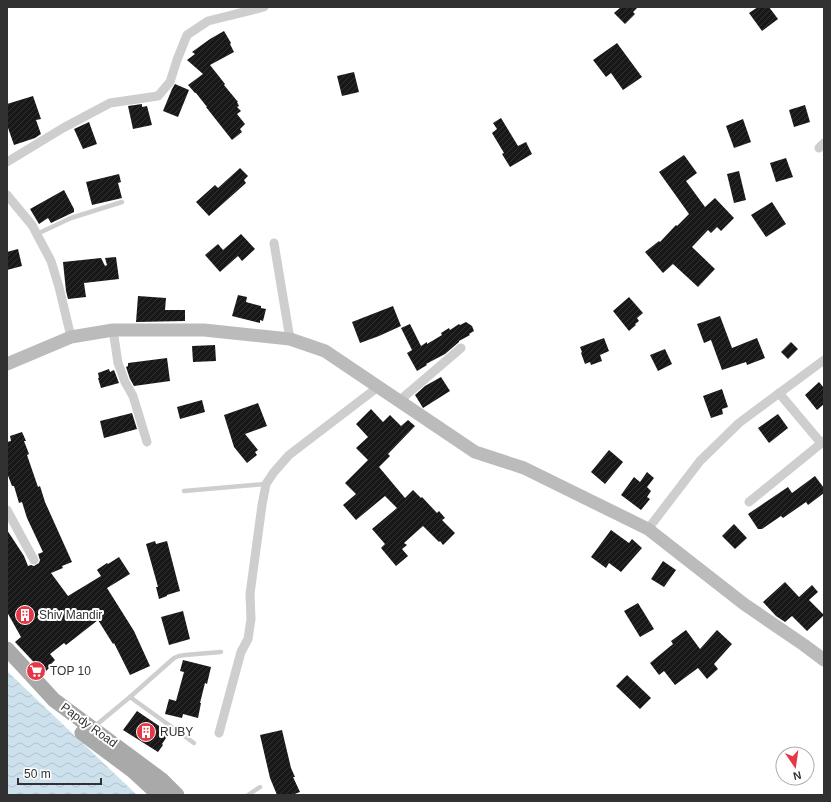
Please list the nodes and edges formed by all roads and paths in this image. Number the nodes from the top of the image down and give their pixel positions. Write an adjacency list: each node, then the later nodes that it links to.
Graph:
1 (264, 7): 2 (street)
2 (255, 8): 3 (street)
3 (7, 162)
4 (7, 195): 6 (street)
5 (122, 202): 6 (lane)
6 (37, 234): 9 (street)
7 (274, 243): 10 (street)
8 (113, 330): 9 (main road); 10 (main road); 17 (street)
9 (71, 337): 13 (main road)
10 (290, 339): 14 (main road)
11 (461, 348): 16 (street)
12 (824, 360): 15 (street)
13 (7, 364)
14 (378, 387): 16 (main road); 19 (street)
15 (780, 393): 18 (street); 23 (street)
16 (399, 401): 23 (main road)
17 (147, 442)
18 (822, 442): 21 (street)
19 (266, 484): 20 (lane); 31 (street)
20 (184, 491)
21 (749, 502)
22 (7, 510): 24 (street)
23 (648, 529): 27 (main road)
24 (34, 560)
25 (7, 649): 30 (main road, Papdy Road)
26 (221, 652): 29 (lane)
27 (824, 660)
28 (7, 662): 34 (main road)
29 (130, 697): 30 (lane); 32 (lane)
30 (92, 728): 35 (main road, Papdy Road)
31 (219, 733)
32 (194, 743)
33 (260, 787): 36 (lane)
34 (159, 795)
35 (176, 795)
36 (248, 795)

